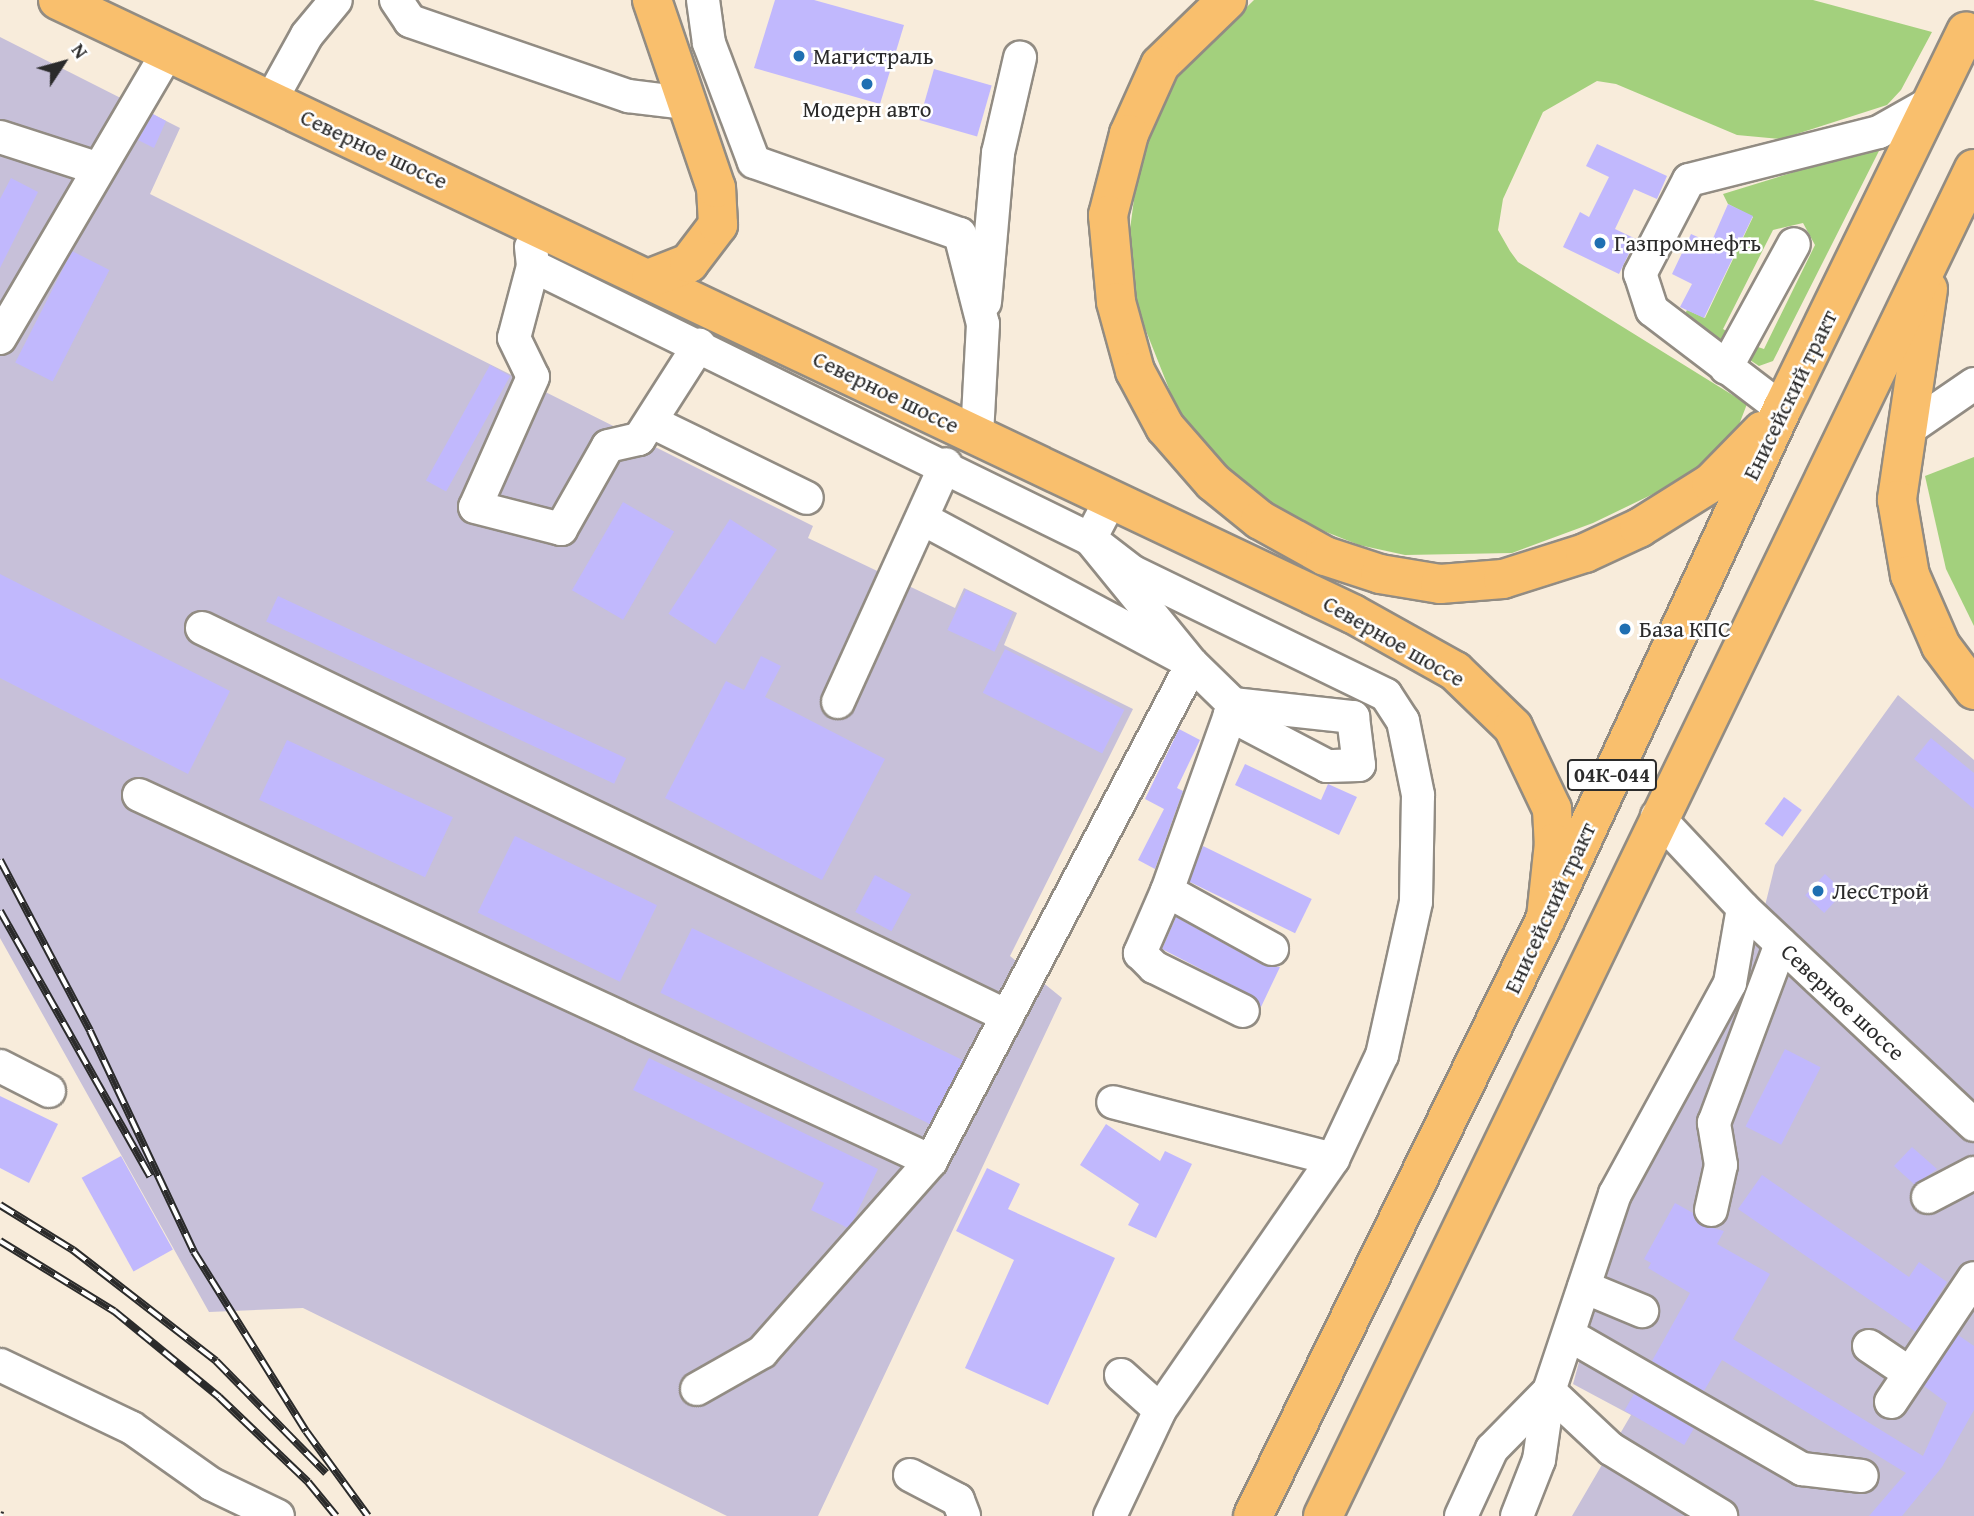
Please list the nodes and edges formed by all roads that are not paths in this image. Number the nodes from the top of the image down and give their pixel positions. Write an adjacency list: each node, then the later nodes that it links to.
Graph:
1 (336, 0): 10 (street)
2 (396, 0): 12 (street)
3 (652, 0): 12 (main road)
4 (703, 0): 21 (street)
5 (1227, 0): 26 (main road)
6 (82, 5): 8 (main road, Северное шоссе)
7 (1966, 32): 11 (main road, Енисейский тракт / 04К-044)
8 (168, 52): 10 (main road, Северное шоссе); 14 (street)
9 (1020, 58): 21 (street)
10 (271, 100): 16 (main road, Северное шоссе)
11 (1932, 102): 24 (street); 26 (main road, Енисейский тракт / 04К-044)
12 (685, 103): 20 (main road)
13 (0, 137): 14 (street)
14 (96, 168): 22 (street)
15 (1974, 169): 17 (main road, 04К-044)
16 (535, 225): 19 (street); 20 (main road, Северное шоссе)
17 (1936, 243): 28 (main road); 40 (main road, 04К-044)
18 (1794, 244): 24 (street)
19 (533, 266): 23 (street); 27 (street)
20 (651, 278): 29 (main road, Северное шоссе)
21 (983, 324): 29 (street)
22 (0, 338)
23 (699, 345): 27 (street); 30 (street)
24 (1726, 368): 26 (street)
25 (1974, 384): 28 (street)
26 (1782, 409): 43 (main road, Енисейский тракт / 04К-044)
27 (654, 423): 31 (street)
28 (1907, 430): 37 (main road)
29 (977, 435): 32 (main road, Северное шоссе)
30 (946, 464): 33 (street); 34 (street)
31 (807, 498)
32 (1111, 499): 34 (street); 43 (main road, Северное шоссе)
33 (923, 519): 36 (street); 38 (street)
34 (1090, 538): 36 (street); 52 (street)
35 (202, 628): 47 (street)
36 (1192, 664): 41 (street); 47 (street)
37 (1974, 690)
38 (838, 702)
39 (139, 795): 53 (street)
40 (1657, 816): 42 (street, Северное шоссе); 75 (main road, 04К-044)
41 (1167, 891): 45 (street); 46 (street)
42 (1743, 908): 44 (street, Северное шоссе); 58 (street)
43 (1546, 918): 74 (main road, Енисейский тракт / 04К-044)
44 (1780, 944): 51 (street, Северное шоссе); 56 (street)
45 (1272, 948)
46 (1243, 1011)
47 (1007, 1016): 53 (street)
48 (0, 1066): 49 (street)
49 (49, 1091)
50 (1113, 1102): 52 (street)
51 (1974, 1125)
52 (1333, 1158): 68 (street)
53 (931, 1161): 65 (street)
54 (1974, 1172): 55 (street)
55 (1928, 1197)
56 (1711, 1210)
57 (1974, 1278): 63 (street)
58 (1584, 1287): 59 (street); 60 (street)
59 (1642, 1311)
60 (1569, 1335): 66 (street); 70 (street)
61 (1869, 1346): 63 (street)
62 (0, 1365): 71 (street)
63 (1909, 1373): 67 (street)
64 (1121, 1375): 68 (street)
65 (697, 1390)
66 (1549, 1391): 76 (street); 77 (street); 78 (street)
67 (1891, 1402)
68 (1160, 1410): 73 (street)
69 (910, 1475): 72 (street)
70 (1862, 1476)
71 (278, 1516)
72 (964, 1516)
73 (1110, 1516)
74 (1254, 1516)
75 (1322, 1516)
76 (1461, 1516)
77 (1517, 1516)
78 (1721, 1516)

